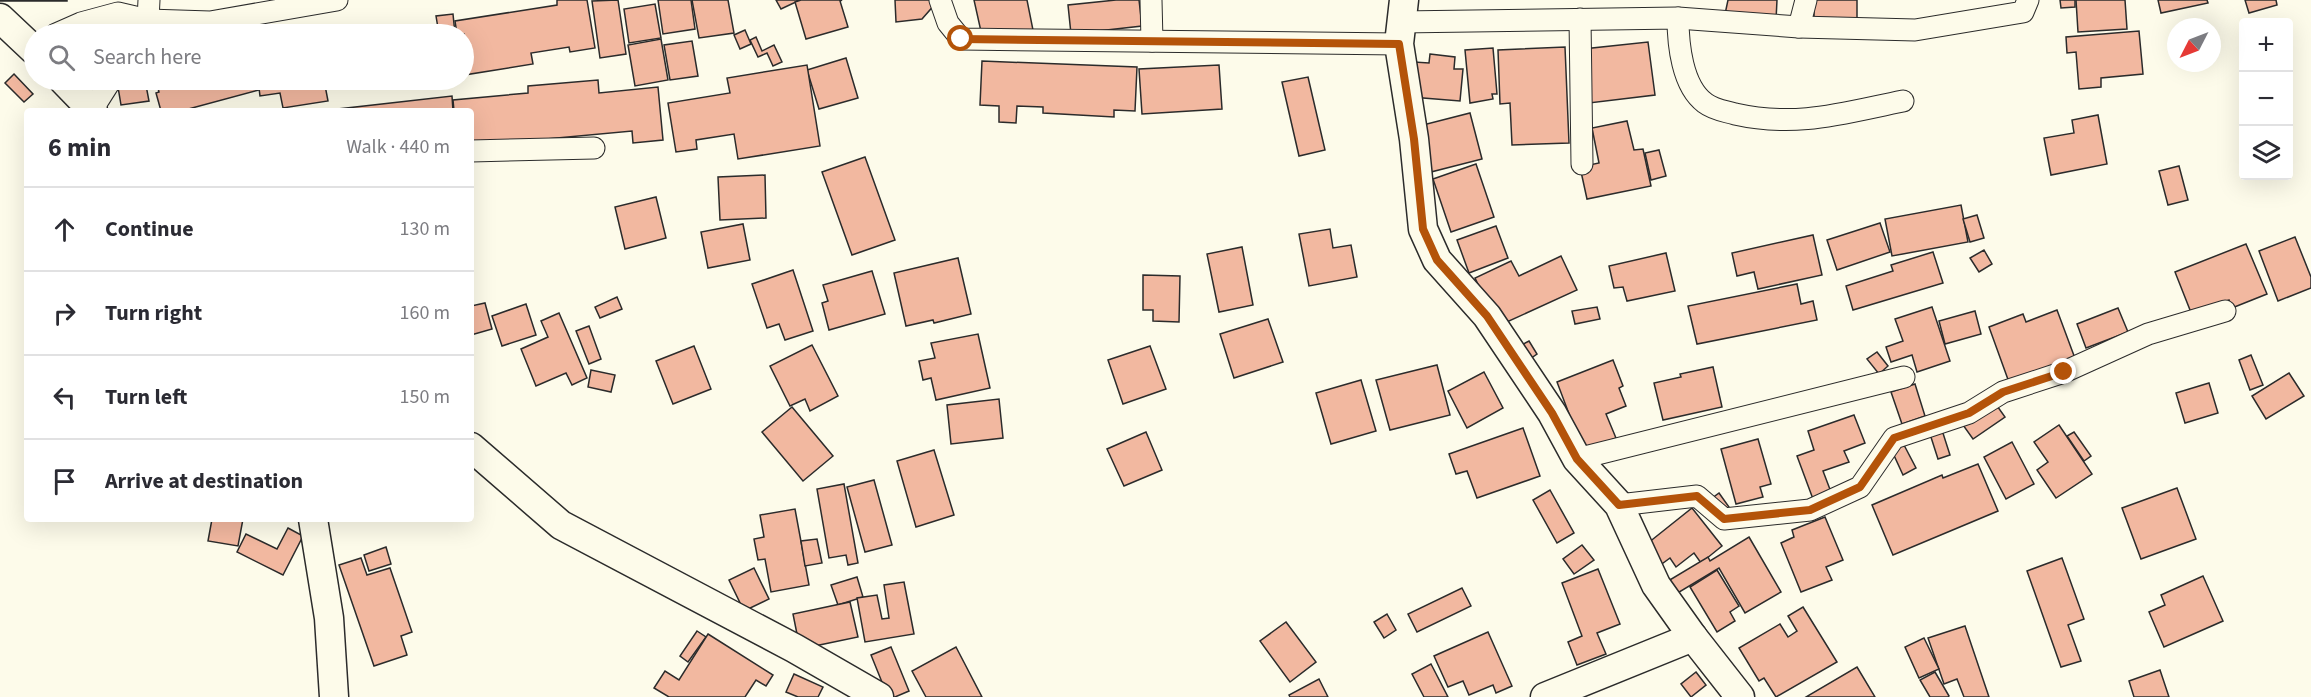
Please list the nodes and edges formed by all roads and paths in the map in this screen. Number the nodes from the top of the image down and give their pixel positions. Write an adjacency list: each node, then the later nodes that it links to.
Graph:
1 (338, 0): 7 (street)
2 (940, 0): 14 (street)
3 (1151, 0): 14 (street)
4 (1806, 0): 12 (street)
5 (2028, 0): 12 (street)
6 (0, 18): 13 (street)
7 (145, 18): 11 (street)
8 (1678, 18): 9 (street); 12 (street); 17 (street)
9 (1580, 19): 10 (street); 22 (street)
10 (1401, 22): 14 (street); 26 (street)
11 (77, 24)
12 (1799, 27)
13 (24, 34)
14 (1152, 41)
15 (73, 90): 18 (street)
16 (105, 90): 19 (street)
17 (1903, 101)
18 (90, 108)
19 (93, 108)
20 (594, 148): 21 (street)
21 (474, 151)
22 (1582, 164)
23 (2225, 311): 27 (street)
24 (1904, 377): 26 (street)
25 (474, 450): 31 (street)
26 (1577, 459): 27 (street)
27 (1619, 505): 29 (street)
28 (314, 522): 30 (street)
29 (1693, 637): 32 (street); 33 (street)
30 (334, 697)
31 (879, 697)
32 (1545, 697)
33 (1740, 697)

